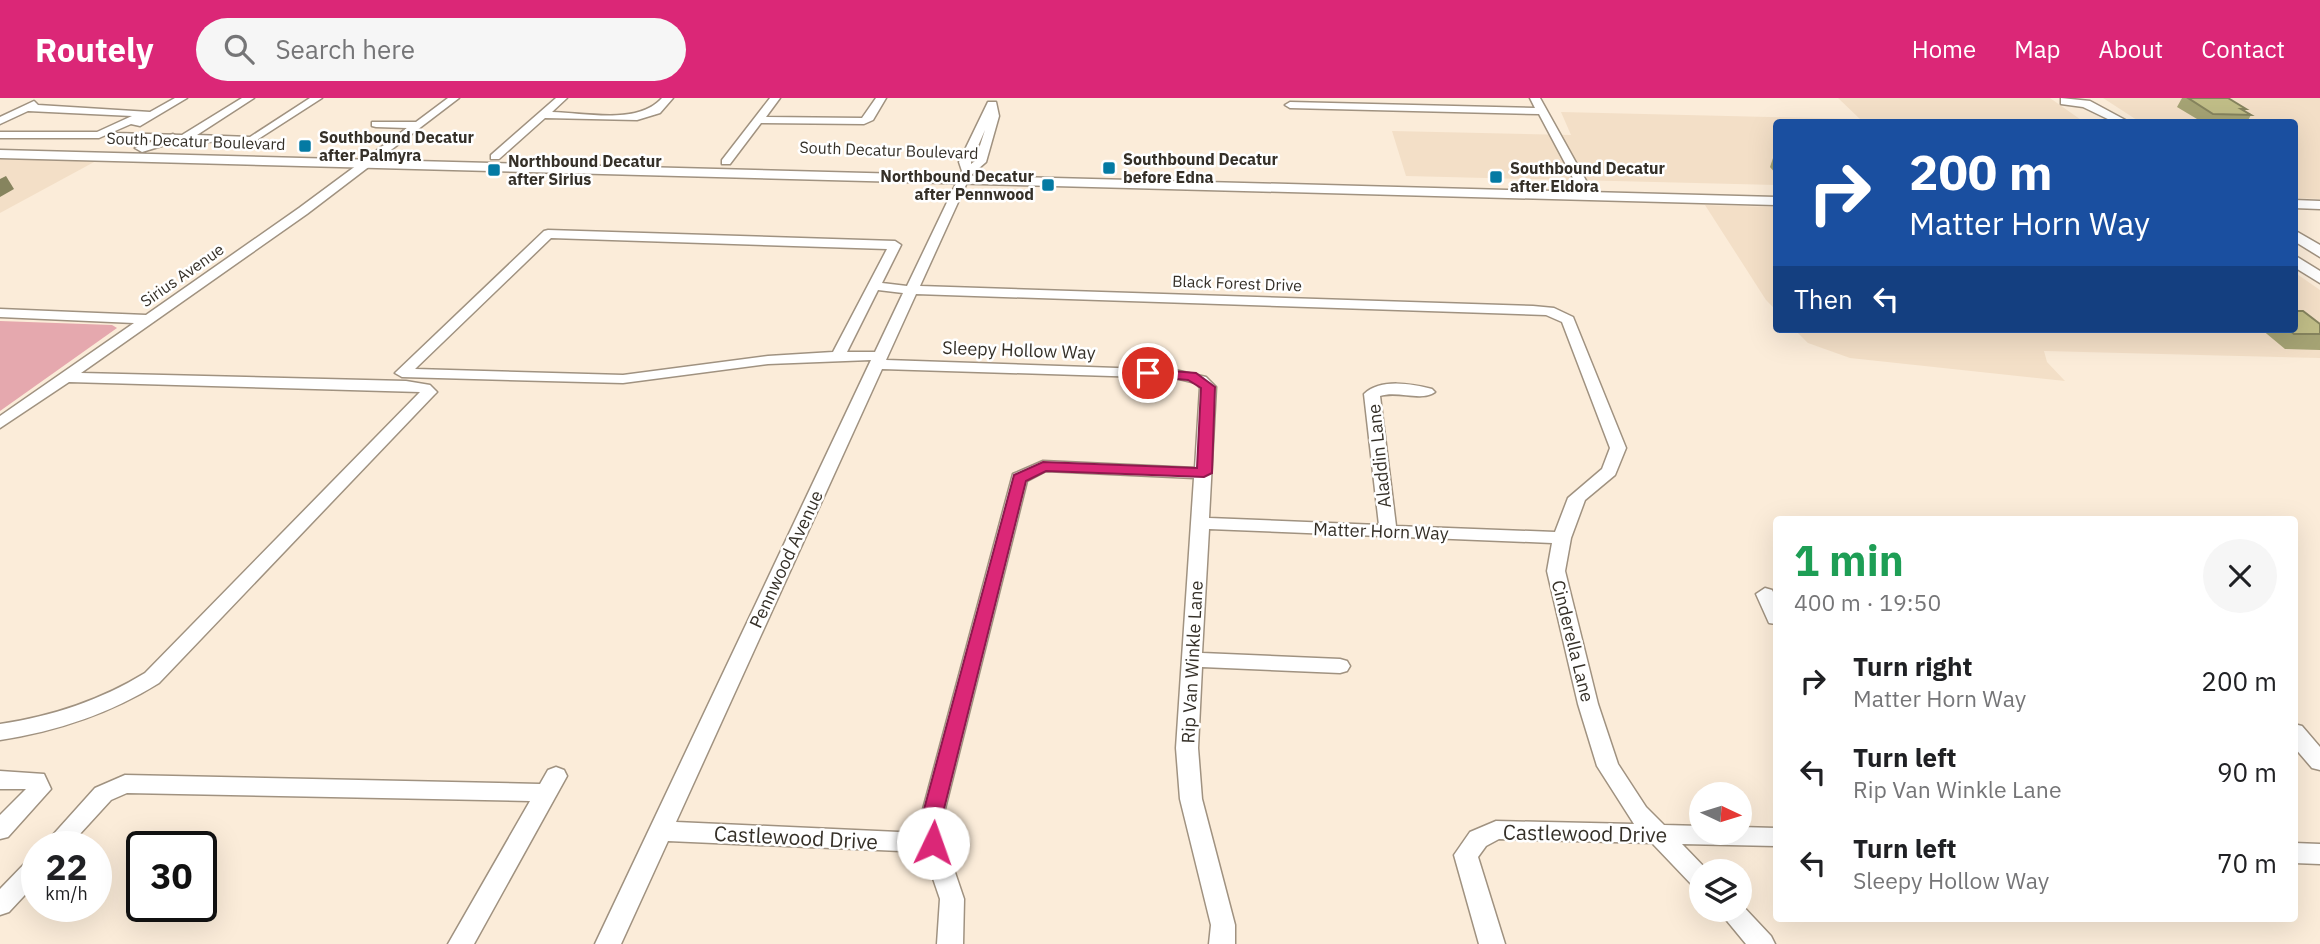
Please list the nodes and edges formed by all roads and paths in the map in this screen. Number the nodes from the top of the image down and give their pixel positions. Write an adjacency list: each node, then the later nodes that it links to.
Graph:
1 (46, 98): 15 (street)
2 (183, 98): 26 (street)
3 (249, 98): 26 (street)
4 (317, 98): 26 (street)
5 (454, 98): 24 (street, Sirius Avenue)
6 (562, 98): 17 (street)
7 (668, 98): 17 (street)
8 (775, 98): 21 (street)
9 (881, 98): 21 (street)
10 (1535, 98): 16 (street)
11 (2068, 99): 12 (main road); 18 (main road); 19 (main road)
12 (2091, 99): 20 (main road)
13 (993, 101): 35 (street, Pennwood Avenue)
14 (1290, 105): 16 (street)
15 (26, 108): 22 (street); 25 (street)
16 (1542, 111): 40 (street)
17 (543, 115): 31 (street)
18 (2093, 119)
19 (2118, 119)
20 (2121, 119)
21 (759, 120): 32 (street)
22 (0, 121)
23 (376, 124): 24 (street)
24 (419, 125): 29 (street, Sirius Avenue)
25 (0, 135)
26 (178, 140): 27 (main road, South Decatur Boulevard); 29 (main road, South Decatur Boulevard); 30 (main road)
27 (0, 146)
28 (0, 154): 30 (main road, South Decatur Boulevard)
29 (382, 154): 31 (main road, South Decatur Boulevard); 33 (street, Sirius Avenue)
30 (88, 156): 33 (main road, South Decatur Boulevard)
31 (495, 157): 32 (main road, South Decatur Boulevard)
32 (726, 162): 34 (main road); 35 (main road, South Decatur Boulevard)
33 (369, 163): 34 (main road, South Decatur Boulevard); 56 (street, Sirius Avenue)
34 (645, 170): 35 (main road, South Decatur Boulevard)
35 (965, 174): 36 (main road, South Decatur Boulevard); 38 (main road, South Decatur Boulevard); 53 (street, Pennwood Avenue)
36 (1236, 176): 37 (main road, South Decatur Boulevard); 38 (main road)
37 (1369, 180): 39 (main road); 40 (main road, South Decatur Boulevard)
38 (1156, 185): 39 (main road, South Decatur Boulevard)
39 (1253, 187): 40 (main road, South Decatur Boulevard)
40 (1586, 190): 42 (main road, South Decatur Boulevard)
41 (1773, 191): 42 (main road, South Decatur Boulevard)
42 (1741, 195): 43 (main road, South Decatur Boulevard)
43 (1773, 200)
44 (2298, 204): 45 (main road)
45 (2320, 205)
46 (2298, 215): 47 (main road)
47 (2320, 216)
48 (2298, 237): 49 (main road)
49 (2320, 252)
50 (2298, 263): 51 (main road)
51 (2320, 278)
52 (872, 290): 53 (street, Black Forest Drive); 57 (street); 57 (street, Sleepy Hollow Way)
53 (911, 290): 55 (street, Black Forest Drive); 58 (street, Pennwood Avenue)
54 (0, 313): 56 (street)
55 (1560, 315): 66 (street, Cinderella Lane)
56 (150, 319): 59 (street, Sirius Avenue)
57 (838, 356): 58 (street, Sleepy Hollow Way)
58 (879, 360): 60 (street, Sleepy Hollow Way); 77 (street, Pennwood Avenue)
59 (66, 377): 62 (street, Sirius Avenue); 71 (street)
60 (1201, 380): 63 (street, Rip Van Winkle Lane)
61 (1427, 392): 65 (street, Aladdin Lane)
62 (0, 423)
63 (1204, 473): 64 (street, Rip Van Winkle Lane); 80 (street)
64 (1200, 523): 65 (street, Matter Horn Way); 69 (street, Rip Van Winkle Lane)
65 (1388, 531): 66 (street, Matter Horn Way)
66 (1562, 538): 78 (street, Cinderella Lane)
67 (1765, 594): 68 (street)
68 (1773, 611)
69 (1192, 660): 70 (street); 90 (street, Rip Van Winkle Lane)
70 (1340, 666)
71 (0, 732)
72 (2298, 737): 73 (street)
73 (2320, 762)
74 (0, 780): 75 (street)
75 (0, 830)
76 (69, 831): 87 (street)
77 (660, 831): 80 (street, Castlewood Drive); 88 (street, Pennwood Avenue)
78 (1658, 834): 79 (street, Castlewood Drive); 83 (street, Cinderella Lane); 91 (street, Castlewood Drive)
79 (1773, 838)
80 (933, 843): 89 (street)
81 (2298, 853): 82 (street)
82 (2320, 854)
83 (1689, 866)
84 (21, 883): 85 (street)
85 (0, 905)
86 (1741, 922): 92 (street)
87 (461, 944)
88 (608, 944)
89 (950, 944)
90 (1222, 944)
91 (1492, 944)
92 (1762, 944)

